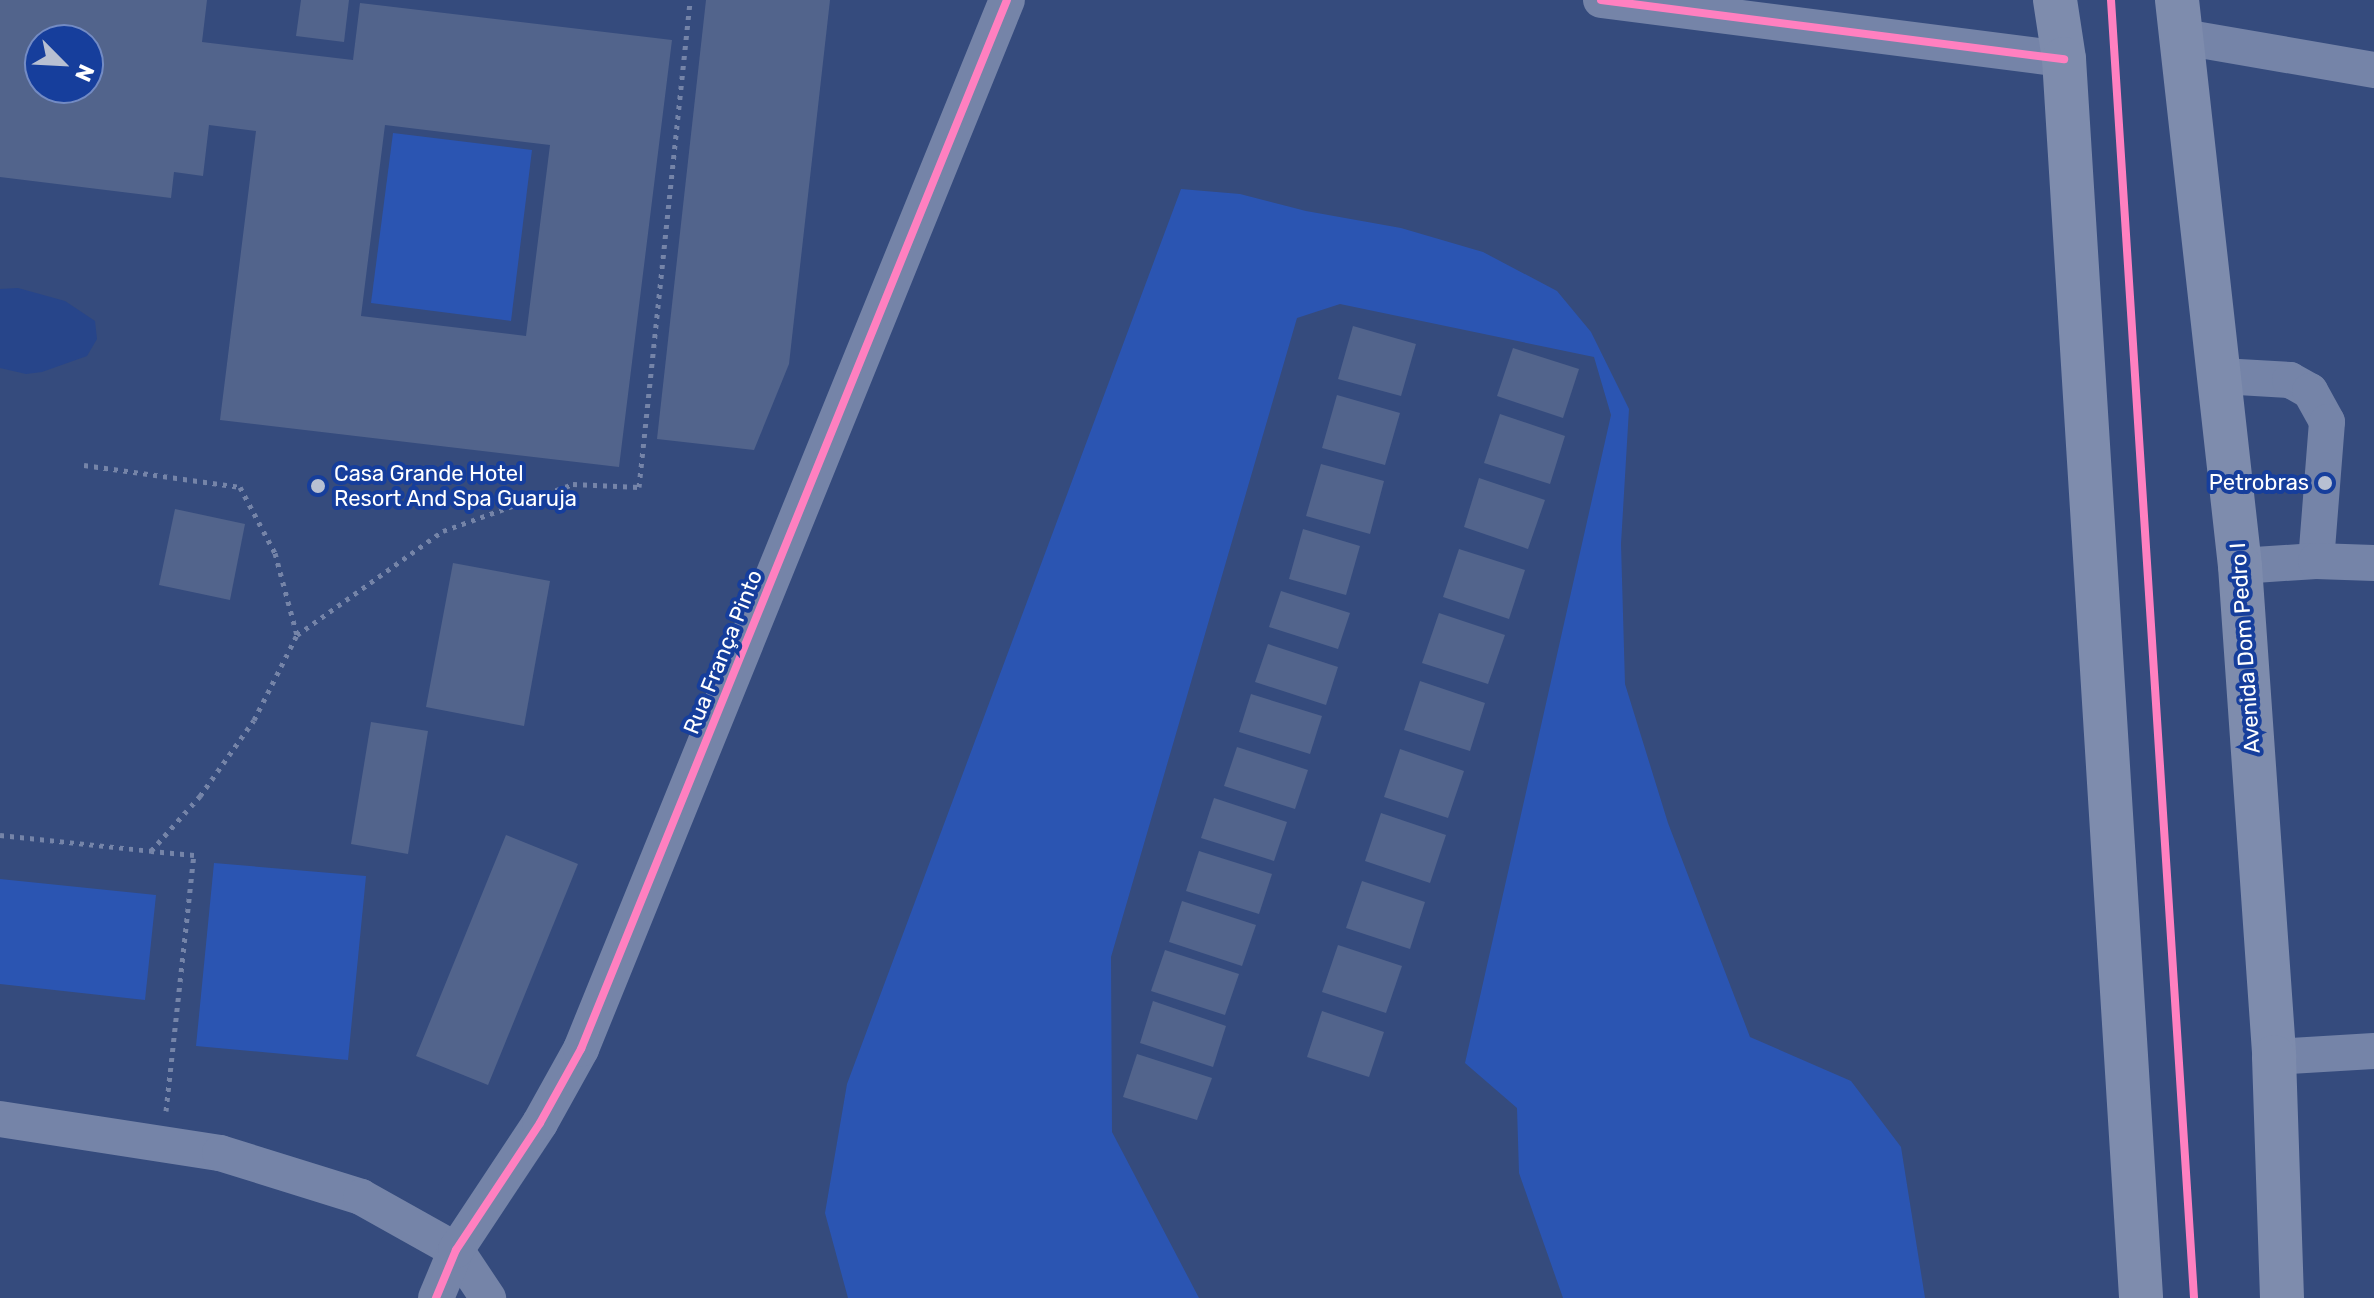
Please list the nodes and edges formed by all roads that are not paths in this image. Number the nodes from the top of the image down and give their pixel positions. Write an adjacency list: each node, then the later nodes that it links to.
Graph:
1 (1007, 0): 14 (street, Rua França Pinto)
2 (1601, 0): 5 (street)
3 (2055, 0): 5 (main road)
4 (2175, 12): 6 (street); 7 (main road, Avenida Dom Pedro I)
5 (2064, 59): 17 (main road)
6 (2374, 70)
7 (2221, 376): 8 (street); 10 (main road, Avenida Dom Pedro I)
8 (2316, 561): 9 (street); 10 (street)
9 (2374, 563)
10 (2240, 566): 12 (main road, Avenida Dom Pedro I)
11 (2374, 1051): 12 (street)
12 (2274, 1057): 18 (main road, Avenida Dom Pedro I)
13 (0, 1119): 14 (street)
14 (456, 1250): 15 (street, Rua França Pinto); 16 (street)
15 (436, 1298)
16 (488, 1298)
17 (2141, 1298)
18 (2282, 1298)

